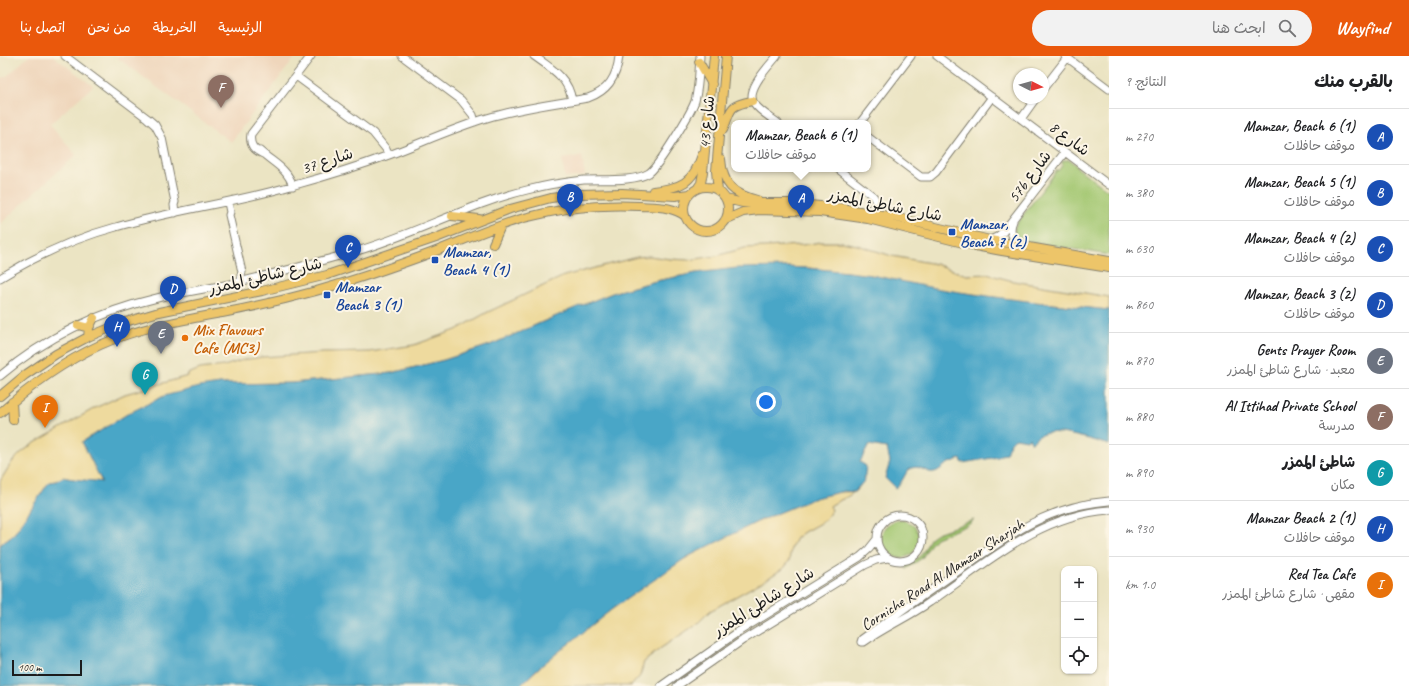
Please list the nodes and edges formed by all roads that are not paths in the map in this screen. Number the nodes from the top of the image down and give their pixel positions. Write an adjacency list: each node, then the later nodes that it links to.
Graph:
1 (65, 56): 41 (street)
2 (311, 56): 13 (street)
3 (402, 56): 24 (street)
4 (534, 56): 18 (street)
5 (619, 56): 18 (street, شارع 37)
6 (714, 56): 15 (main road, شارع 43)
7 (726, 56): 26 (main road, شارع 43)
8 (777, 56): 19 (street)
9 (911, 56): 23 (street)
10 (937, 56): 17 (street, شارع 8)
11 (1066, 57): 14 (street); 16 (street)
12 (700, 59): 15 (main road); 42 (street)
13 (296, 76): 29 (street); 32 (street)
14 (1049, 81)
15 (712, 84): 25 (main road, شارع 43)
16 (1109, 89)
17 (992, 98): 21 (street, شارع 8); 27 (street)
18 (569, 101): 24 (street, شارع 37)
19 (752, 101): 22 (street); 26 (main road)
20 (1032, 104): 21 (street)
21 (1021, 119): 28 (street, شارع 8)
22 (774, 120)
23 (862, 120)
24 (473, 122): 29 (street, شارع 37)
25 (707, 137): 33 (main road, شارع 43); 35 (main road)
26 (719, 138): 34 (main road, شارع 43); 39 (main road)
27 (871, 139)
28 (1064, 152): 31 (street, شارع 8); 44 (street, 57b شارع)
29 (386, 156): 32 (street, شارع 37)
30 (842, 172): 40 (street)
31 (1109, 185)
32 (291, 186): 38 (street, شارع 37)
33 (697, 189): 34 (main road); 36 (main road)
34 (718, 191): 37 (main road)
35 (636, 193): 36 (main road, شارع شاطئ الممزر); 45 (main road, شارع شاطئ الممزر)
36 (690, 194): 43 (main road)
37 (726, 199): 39 (main road, شارع شاطئ الممزر); 46 (main road)
38 (226, 202): 41 (street, شارع 37); 54 (street)
39 (766, 203): 40 (main road, شارع شاطئ الممزر)
40 (865, 212): 48 (main road, شارع شاطئ الممزر)
41 (177, 213): 53 (street, شارع 37)
42 (452, 216): 45 (main road); 54 (street)
43 (685, 216): 46 (main road); 47 (main road, شارع شاطئ الممزر)
44 (1015, 217): 48 (street, 57b شارع); 50 (street, 57b شارع)
45 (480, 220): 58 (main road, شارع شاطئ الممزر)
46 (726, 220): 52 (main road, شارع شاطئ الممزر)
47 (501, 226): 49 (main road); 61 (main road, شارع شاطئ الممزر)
48 (990, 240): 50 (main road, شارع شاطئ الممزر)
49 (493, 244)
50 (1020, 246): 51 (main road, شارع شاطئ الممزر)
51 (1109, 261)
52 (1109, 268)
53 (0, 278)
54 (244, 281): 55 (street)
55 (94, 318): 56 (street); 57 (main road)
56 (78, 325): 57 (main road); 59 (street)
57 (89, 328): 58 (main road)
58 (88, 337): 60 (main road, شارع شاطئ الممزر)
59 (0, 376)
60 (0, 396)
61 (12, 402): 62 (main road, شارع شاطئ الممزر); 63 (main road)
62 (0, 413)
63 (12, 420)
64 (1109, 501): 68 (street, Corniche Road Al Mamzar Sharjah)
65 (1109, 510): 69 (street, Corniche Road Al Mamzar Sharjah)
66 (877, 538): 67 (street); 67 (street); 70 (street, شارع شاطئ الممزر)
67 (888, 558): 71 (street, شارع شاطئ الممزر)
68 (922, 596): 69 (street); 69 (street, Corniche Road Al Mamzar Sharjah)
69 (928, 603)
70 (661, 686)
71 (677, 686)

